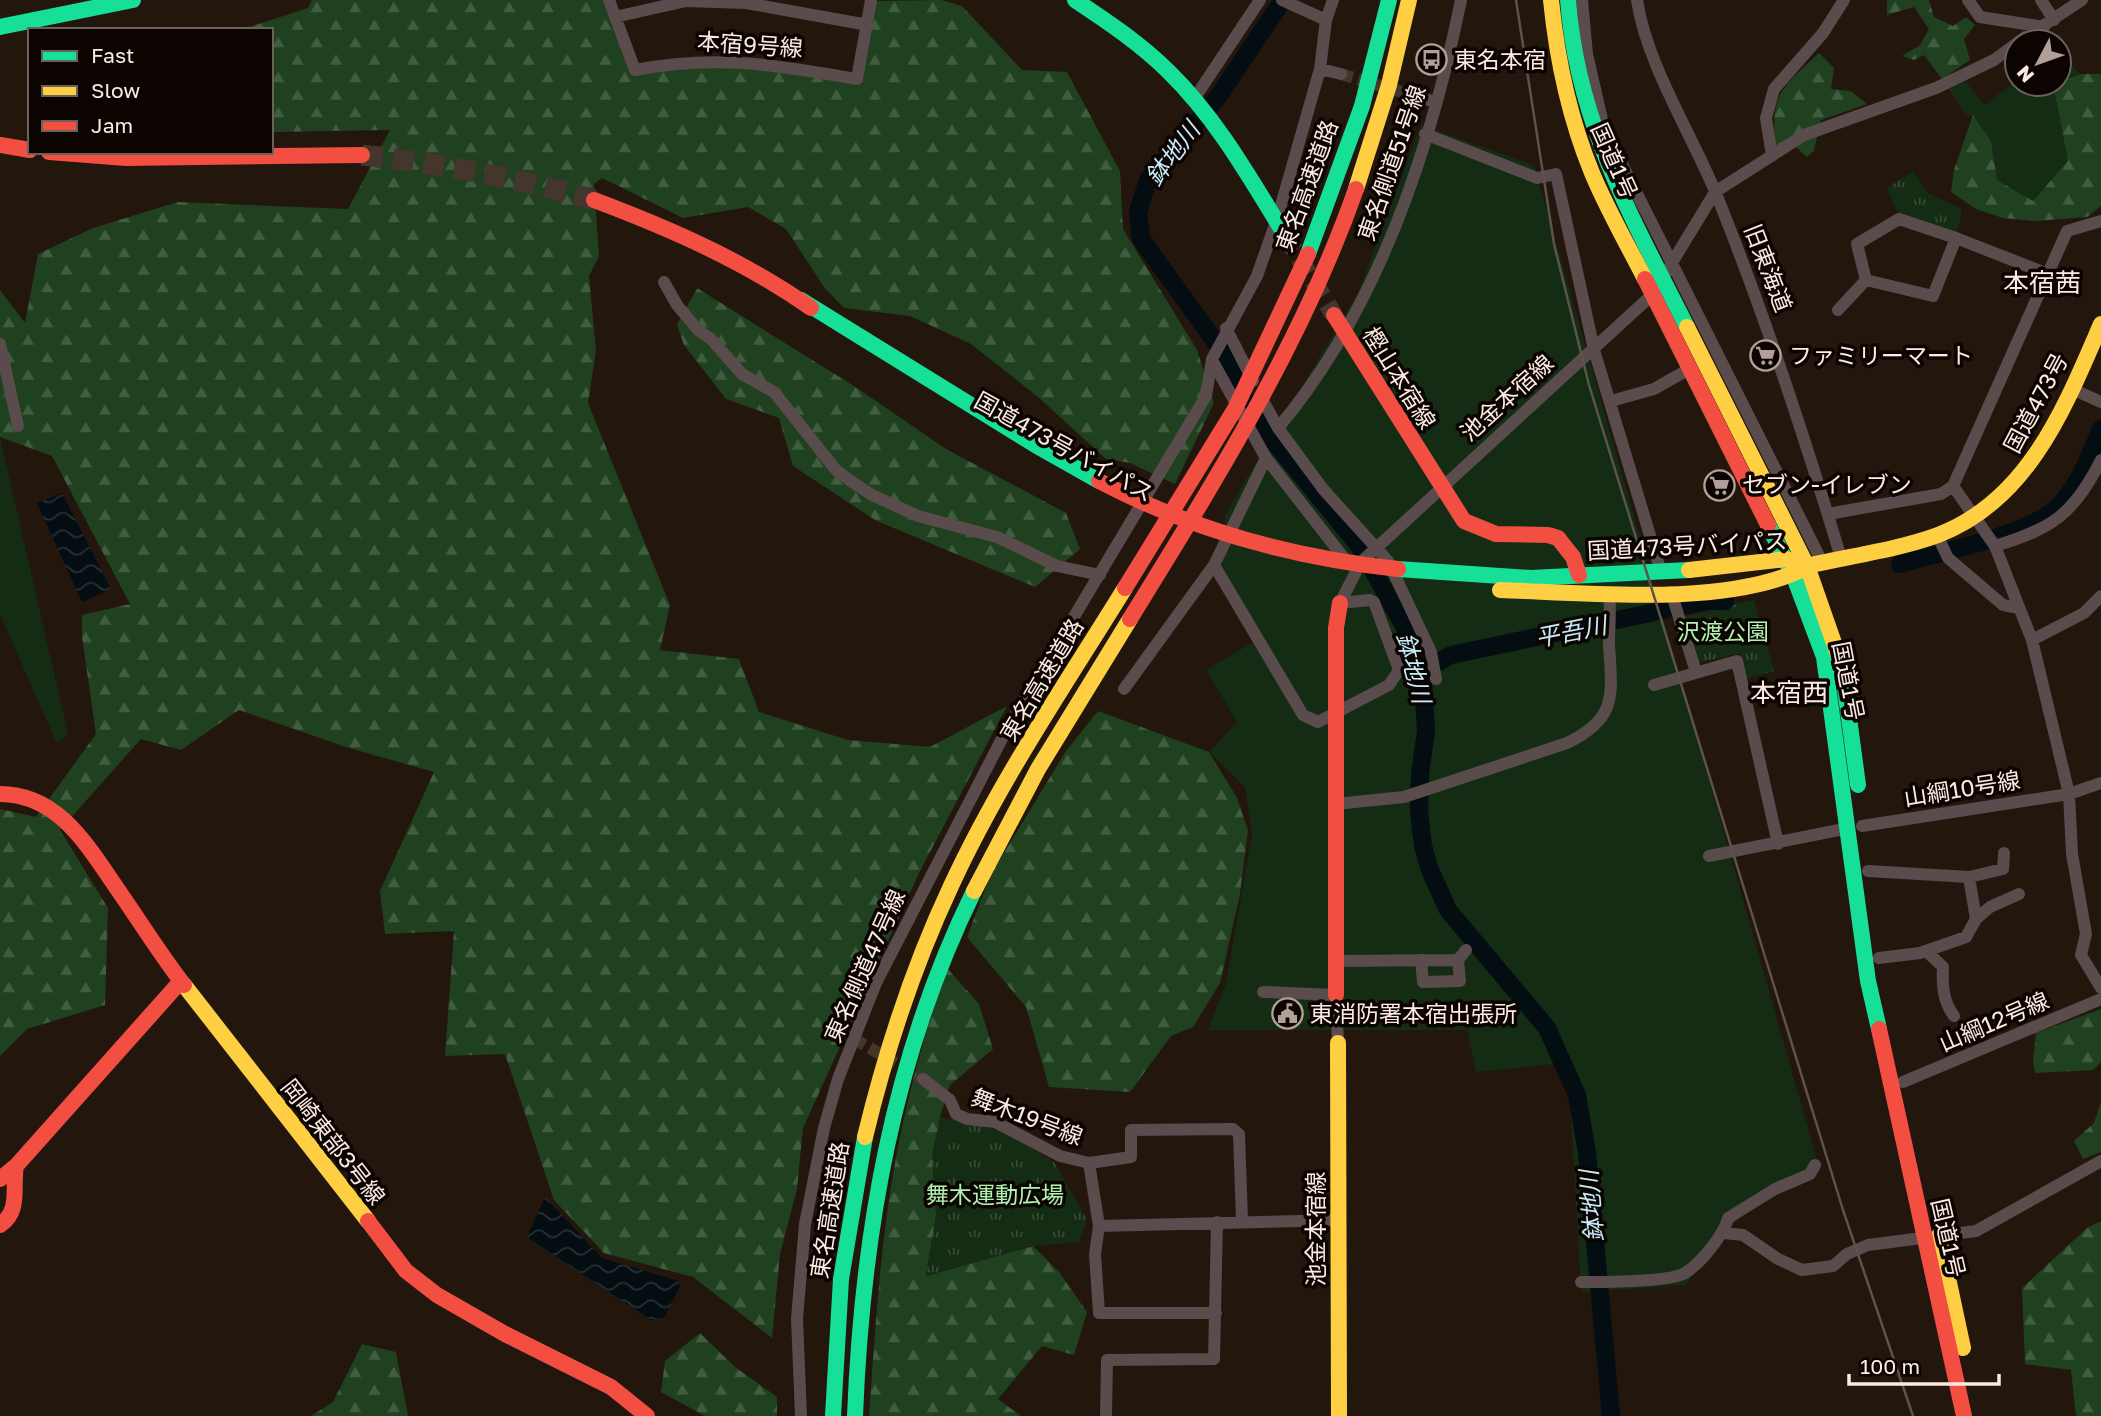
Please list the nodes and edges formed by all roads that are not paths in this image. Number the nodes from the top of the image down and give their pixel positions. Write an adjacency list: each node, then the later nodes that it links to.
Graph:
1 (133, 0): 23 (main road)
2 (609, 0): 19 (street, 本宿9号線)
3 (871, 0): 21 (street, 本宿9号線)
4 (1075, 0): 29 (main road)
5 (1260, 0): 29 (street)
6 (1282, 0): 20 (street)
7 (1333, 0): 20 (street, 東名側道47号線)
8 (1389, 0): 139 (main road, 東名高速道路)
9 (1409, 0): 140 (main road, 東名高速道路)
10 (1461, 0): 30 (street, 東名側道51号線)
11 (1551, 0): 49 (main road, 国道1号)
12 (1568, 0): 34 (main road, 国道1号)
13 (1582, 0): 31 (street)
14 (1637, 0): 39 (street, 旧東海道)
15 (1844, 0): 38 (street)
16 (1968, 0): 22 (street)
17 (2040, 0): 22 (street)
18 (2082, 0): 22 (street)
19 (615, 17): 21 (street); 21 (street, 本宿9号線)
20 (1326, 20): 26 (street, 東名側道47号線)
21 (868, 24)
22 (2049, 24): 24 (street)
23 (0, 27)
24 (2042, 28)
25 (2003, 54): 38 (street)
26 (1320, 69): 27 (street); 42 (street, 東名側道47号線)
27 (1341, 74)
28 (1415, 96): 30 (street)
29 (1196, 101): 42 (main road)
30 (1435, 102): 32 (street, 東名側道51号線)
31 (1604, 128): 34 (street); 44 (street)
32 (1425, 134): 54 (street, 東名側道51号線); 56 (street)
33 (0, 145): 35 (main road)
34 (1599, 148): 46 (main road, 国道1号)
35 (28, 150)
36 (75, 154): 37 (main road)
37 (362, 155)
38 (1772, 156): 39 (street)
39 (1715, 192): 44 (street, 池金本宿線); 72 (street, 旧東海道)
40 (594, 200): 86 (main road, 国道473号バイパス)
41 (2101, 221): 45 (street)
42 (1280, 228): 53 (street, 東名側道47号線)
43 (1956, 238): 45 (street); 47 (street); 47 (street)
44 (1673, 263): 46 (street, 池金本宿線); 61 (street)
45 (2048, 274): 69 (street)
46 (1664, 279): 49 (street, 池金本宿線); 60 (main road, 国道1号)
47 (1866, 280): 50 (street)
48 (664, 282): 83 (street)
49 (1653, 294): 56 (street, 池金本宿線); 58 (main road, 国道1号)
50 (1838, 310)
51 (1334, 315): 54 (main road, 樫山本宿線)
52 (2101, 324): 59 (main road, 国道473号)
53 (1226, 328): 57 (street, 東名側道47号線); 65 (street)
54 (1343, 331): 65 (street, 東名側道51号線); 70 (main road, 樫山本宿線)
55 (0, 344): 64 (street)
56 (1594, 350): 63 (street); 70 (street, 池金本宿線)
57 (1212, 359): 66 (street); 83 (street, 東名側道47号線)
58 (1691, 368): 63 (street); 78 (main road, 国道1号)
59 (2072, 389): 62 (street); 73 (main road, 国道473号)
60 (1721, 393): 61 (street); 71 (main road, 国道1号)
61 (1740, 397): 68 (street)
62 (2095, 400)
63 (1611, 401): 82 (street)
64 (18, 426)
65 (1278, 428): 76 (street)
66 (1266, 458): 80 (street); 81 (street)
67 (2101, 460): 75 (street)
68 (1782, 482): 71 (street); 79 (street)
69 (1953, 486): 72 (street); 73 (street)
70 (1442, 489): 76 (street, 池金本宿線); 84 (main road, 樫山本宿線)
71 (1776, 501): 79 (main road, 国道1号)
72 (1828, 514): 77 (street, 旧東海道)
73 (1974, 518): 74 (main road, 国道473号); 75 (street)
74 (1937, 535): 77 (main road, 国道473号); 91 (street)
75 (1995, 546): 91 (street)
76 (1377, 547): 81 (street, 池金本宿線); 94 (street)
77 (1841, 558): 79 (main road, 国道473号)
78 (1786, 559): 79 (main road, 国道473号バイパス); 82 (main road, 国道473号バイパス); 85 (main road, 国道1号)
79 (1815, 564): 85 (main road, 国道473号バイパス); 102 (main road, 国道1号)
80 (1214, 565): 96 (street); 97 (street)
81 (1358, 568): 90 (street)
82 (1661, 572): 84 (main road, 国道473号バイパス)
83 (1100, 575): 138 (street, 東名側道47号線)
84 (1579, 575): 86 (main road, 国道473号バイパス)
85 (1794, 577): 87 (main road, 国道473号バイパス); 102 (main road, 国道1号)
86 (1441, 581): 89 (main road, 国道473号バイパス)
87 (1671, 595): 89 (main road, 国道473号バイパス); 93 (street)
88 (2101, 596): 92 (street)
89 (1610, 601): 101 (street)
90 (1340, 603): 97 (main road); 97 (street)
91 (2019, 608): 92 (street)
92 (2032, 640): 99 (street)
93 (1696, 672): 95 (street); 103 (street)
94 (1436, 679)
95 (1654, 685)
96 (1124, 689)
97 (1336, 715): 101 (main road)
98 (2101, 783): 99 (street, 山綱10号線)
99 (2069, 793): 102 (street, 山綱10号線); 115 (street)
100 (0, 794): 114 (main road, 岡崎東部3号線)
101 (1335, 804): 113 (main road)
102 (1855, 827): 103 (street, 山綱10号線); 106 (main road, 国道1号); 134 (main road, 国道1号)
103 (1778, 844): 105 (street, 山綱10号線)
104 (2004, 853): 107 (street)
105 (1709, 856)
106 (1868, 871): 107 (street); 111 (main road, 国道1号)
107 (1969, 877): 109 (street)
108 (2019, 894): 109 (street)
109 (1976, 919): 110 (street)
110 (1926, 951): 111 (street); 119 (street)
111 (1879, 958): 122 (main road, 国道1号)
112 (1421, 960): 112 (street); 113 (street)
113 (1335, 961): 117 (main road)
114 (181, 981): 126 (main road); 137 (main road, 岡崎東部3号線)
115 (2101, 988)
116 (1263, 992): 117 (street)
117 (1336, 995): 120 (street)
118 (2101, 999): 122 (street, 山綱12号線)
119 (1954, 1016)
120 (1338, 1043): 129 (main road, 池金本宿線)
121 (923, 1079): 124 (street, 舞木19号線)
122 (1903, 1082): 134 (main road, 国道1号)
123 (2101, 1161): 134 (street)
124 (1089, 1163): 128 (street); 132 (street)
125 (1815, 1165): 133 (street)
126 (16, 1166): 127 (main road); 131 (main road)
127 (0, 1179)
128 (1242, 1220): 129 (street); 130 (street)
129 (1339, 1220): 142 (main road, 池金本宿線)
130 (1217, 1222): 132 (street); 136 (street)
131 (0, 1225)
132 (1099, 1226): 136 (street)
133 (1724, 1233): 134 (street); 135 (street)
134 (1932, 1238): 143 (main road, 国道1号); 144 (main road, 国道1号)
135 (1581, 1282)
136 (1216, 1312): 141 (street)
137 (647, 1416)
138 (801, 1416)
139 (833, 1416)
140 (855, 1416)
141 (1106, 1416)
142 (1339, 1416)
143 (1964, 1416)
144 (1974, 1416)

